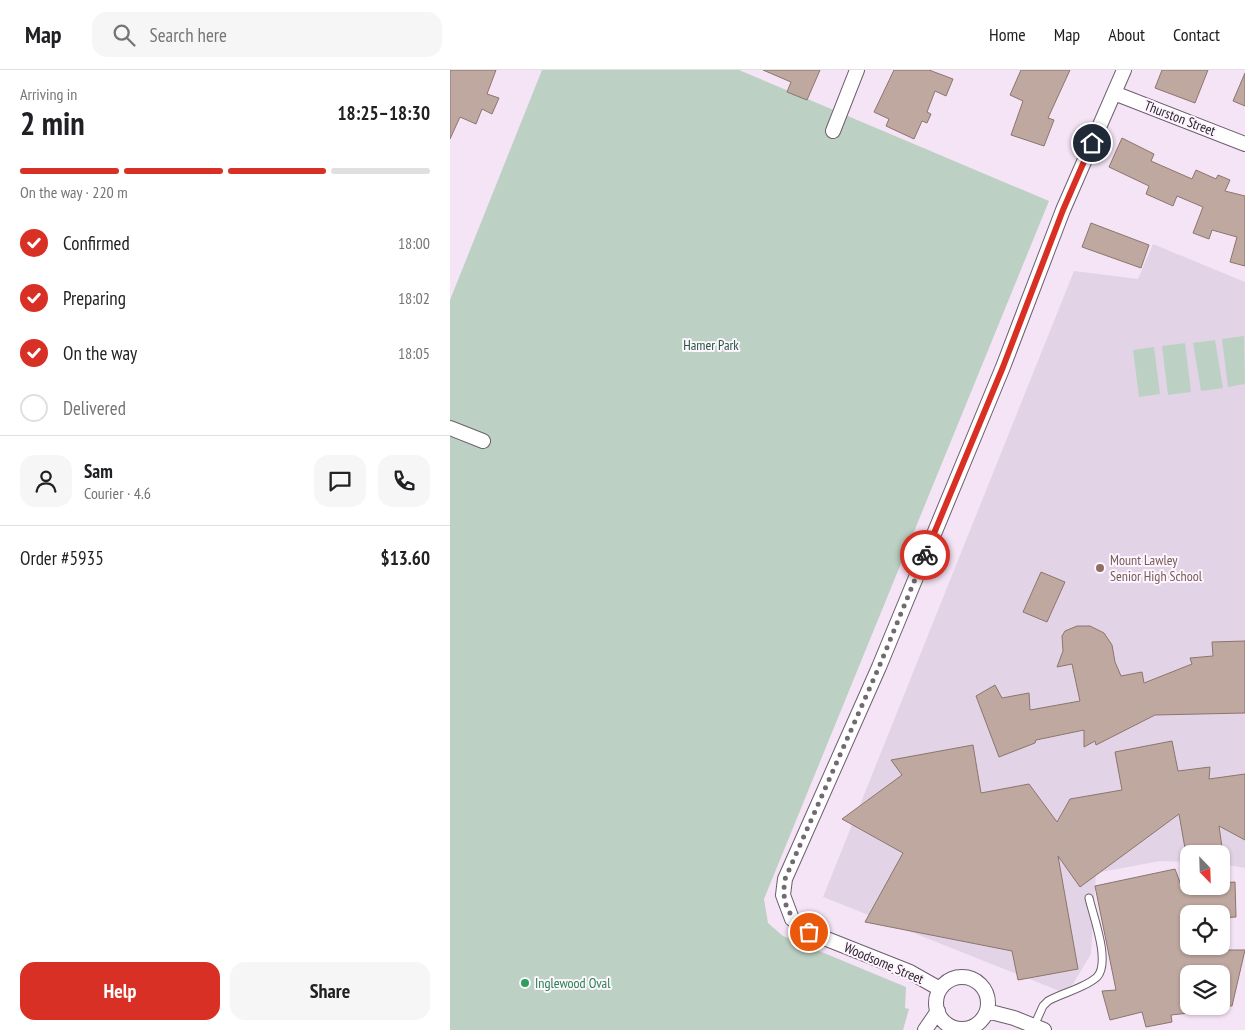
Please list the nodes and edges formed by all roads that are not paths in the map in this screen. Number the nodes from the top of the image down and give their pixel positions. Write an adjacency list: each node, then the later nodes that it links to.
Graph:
1 (857, 70): 4 (street)
2 (1124, 70): 3 (street, Woodsome Street)
3 (1114, 92): 5 (street, Thurston Street); 9 (street, Woodsome Street)
4 (833, 131)
5 (1245, 144)
6 (450, 428): 7 (street)
7 (483, 441)
8 (1089, 898): 12 (lane)
9 (940, 989): 10 (street); 11 (street)
10 (938, 1011): 13 (street); 14 (street)
11 (986, 1011): 12 (street); 14 (street)
12 (1039, 1028)
13 (925, 1030)
14 (959, 1030)

